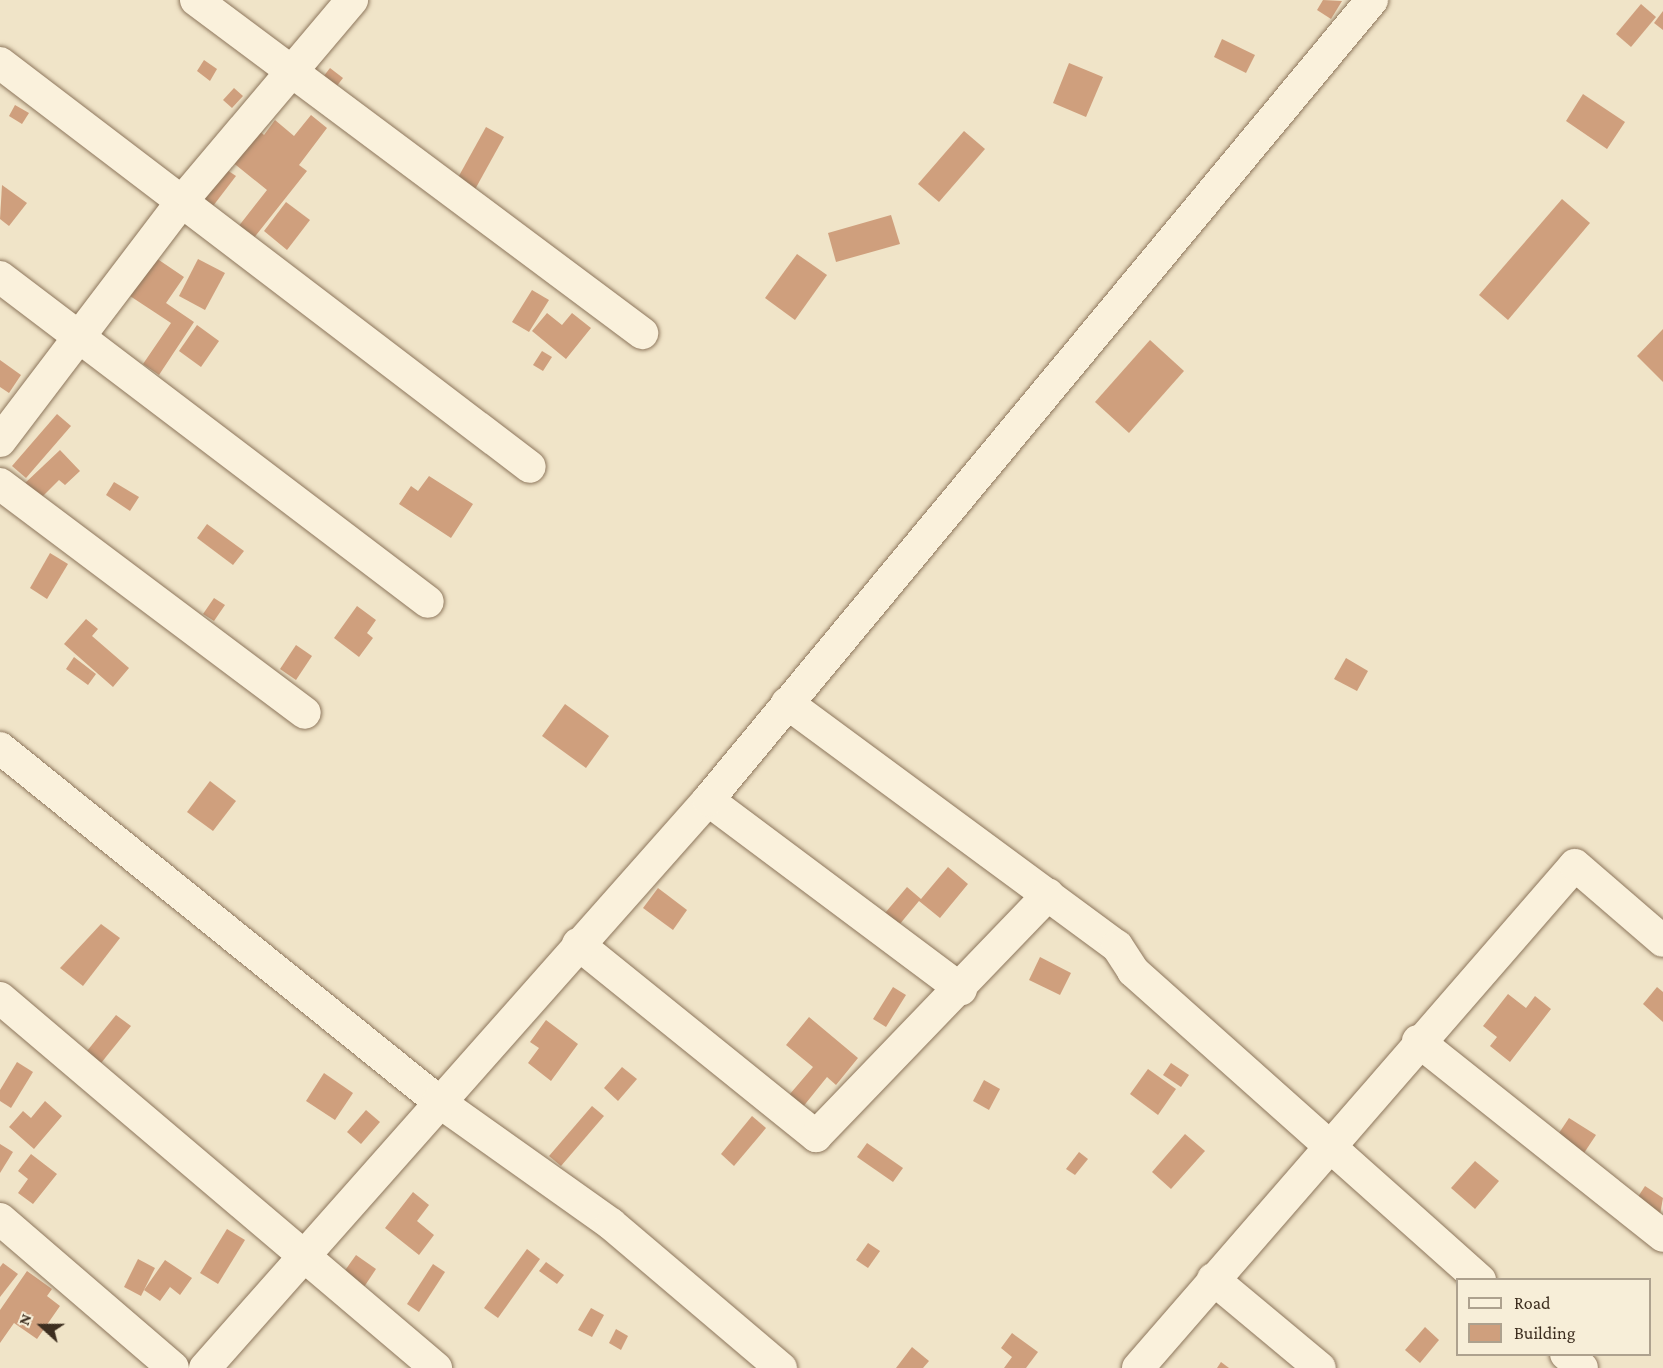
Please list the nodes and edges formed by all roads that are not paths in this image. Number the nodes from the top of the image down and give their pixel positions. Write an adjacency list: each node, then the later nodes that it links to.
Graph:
1 (196, 0): 5 (street)
2 (352, 0): 5 (street)
3 (1372, 0): 14 (street)
4 (0, 63): 6 (street)
5 (292, 72): 6 (street); 8 (street)
6 (183, 200): 9 (street); 11 (street)
7 (0, 277): 9 (street)
8 (642, 333)
9 (78, 336): 10 (street); 13 (street)
10 (0, 441)
11 (530, 466)
12 (0, 484): 15 (street)
13 (428, 602)
14 (787, 703): 17 (street); 18 (street)
15 (305, 713)
16 (0, 748): 24 (street)
17 (708, 800): 20 (street); 21 (street)
18 (1048, 895): 21 (street); 25 (street)
19 (1663, 941): 23 (street)
20 (578, 944): 21 (street); 24 (street)
21 (961, 989)
22 (0, 998): 28 (street)
23 (1418, 1041): 25 (street); 27 (street)
24 (438, 1101): 28 (street); 35 (street)
25 (1326, 1145): 29 (street); 30 (street)
26 (0, 1219): 32 (street)
27 (1663, 1236)
28 (302, 1253): 33 (street); 34 (street)
29 (1478, 1278)
30 (1213, 1279): 36 (street); 37 (street)
31 (1568, 1356): 38 (street)
32 (173, 1368)
33 (206, 1368)
34 (436, 1368)
35 (781, 1368)
36 (1138, 1368)
37 (1320, 1368)
38 (1582, 1368)

